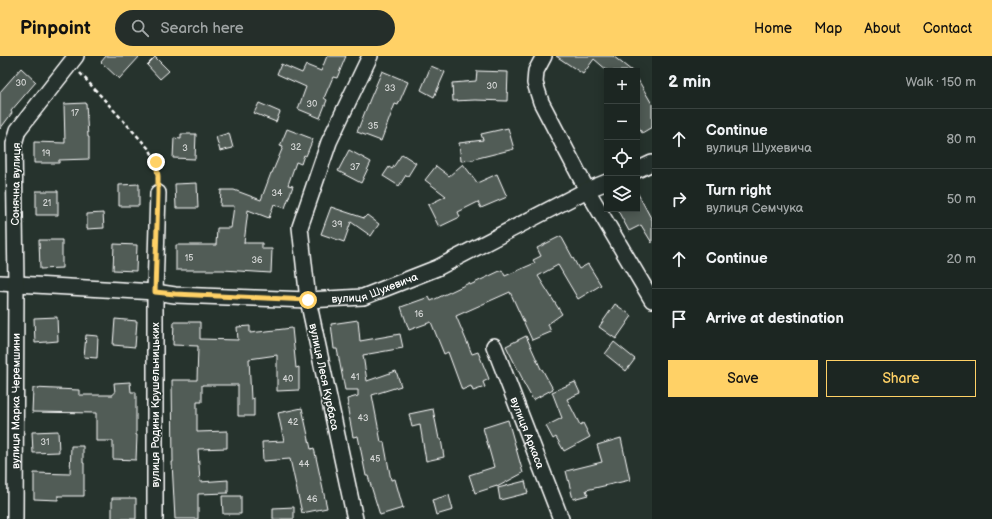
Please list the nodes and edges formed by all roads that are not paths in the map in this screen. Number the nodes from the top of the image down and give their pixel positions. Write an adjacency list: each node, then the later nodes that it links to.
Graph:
1 (370, 56): 12 (street, вулиця Леся Курбаса)
2 (544, 56): 7 (street)
3 (73, 59): 10 (street, Сонячна вулиця)
4 (652, 163): 5 (street)
5 (640, 169)
6 (604, 183): 7 (street, вулиця Шухевича)
7 (587, 190): 12 (street, вулиця Шухевича); 13 (street)
8 (158, 193): 11 (street, вулиця Родини Крушельницьких)
9 (0, 284): 10 (street, вулиця Шухевича)
10 (16, 284): 11 (street, вулиця Шухевича); 15 (street, вулиця Марка Черемшини)
11 (155, 292): 12 (street, вулиця Шухевича); 16 (street, вулиця Родини Крушельницьких)
12 (308, 300): 17 (street, вулиця Леся Курбаса)
13 (652, 300)
14 (494, 346): 18 (street, вулиця Аркаса)
15 (15, 519)
16 (155, 519)
17 (355, 519)
18 (561, 519)

